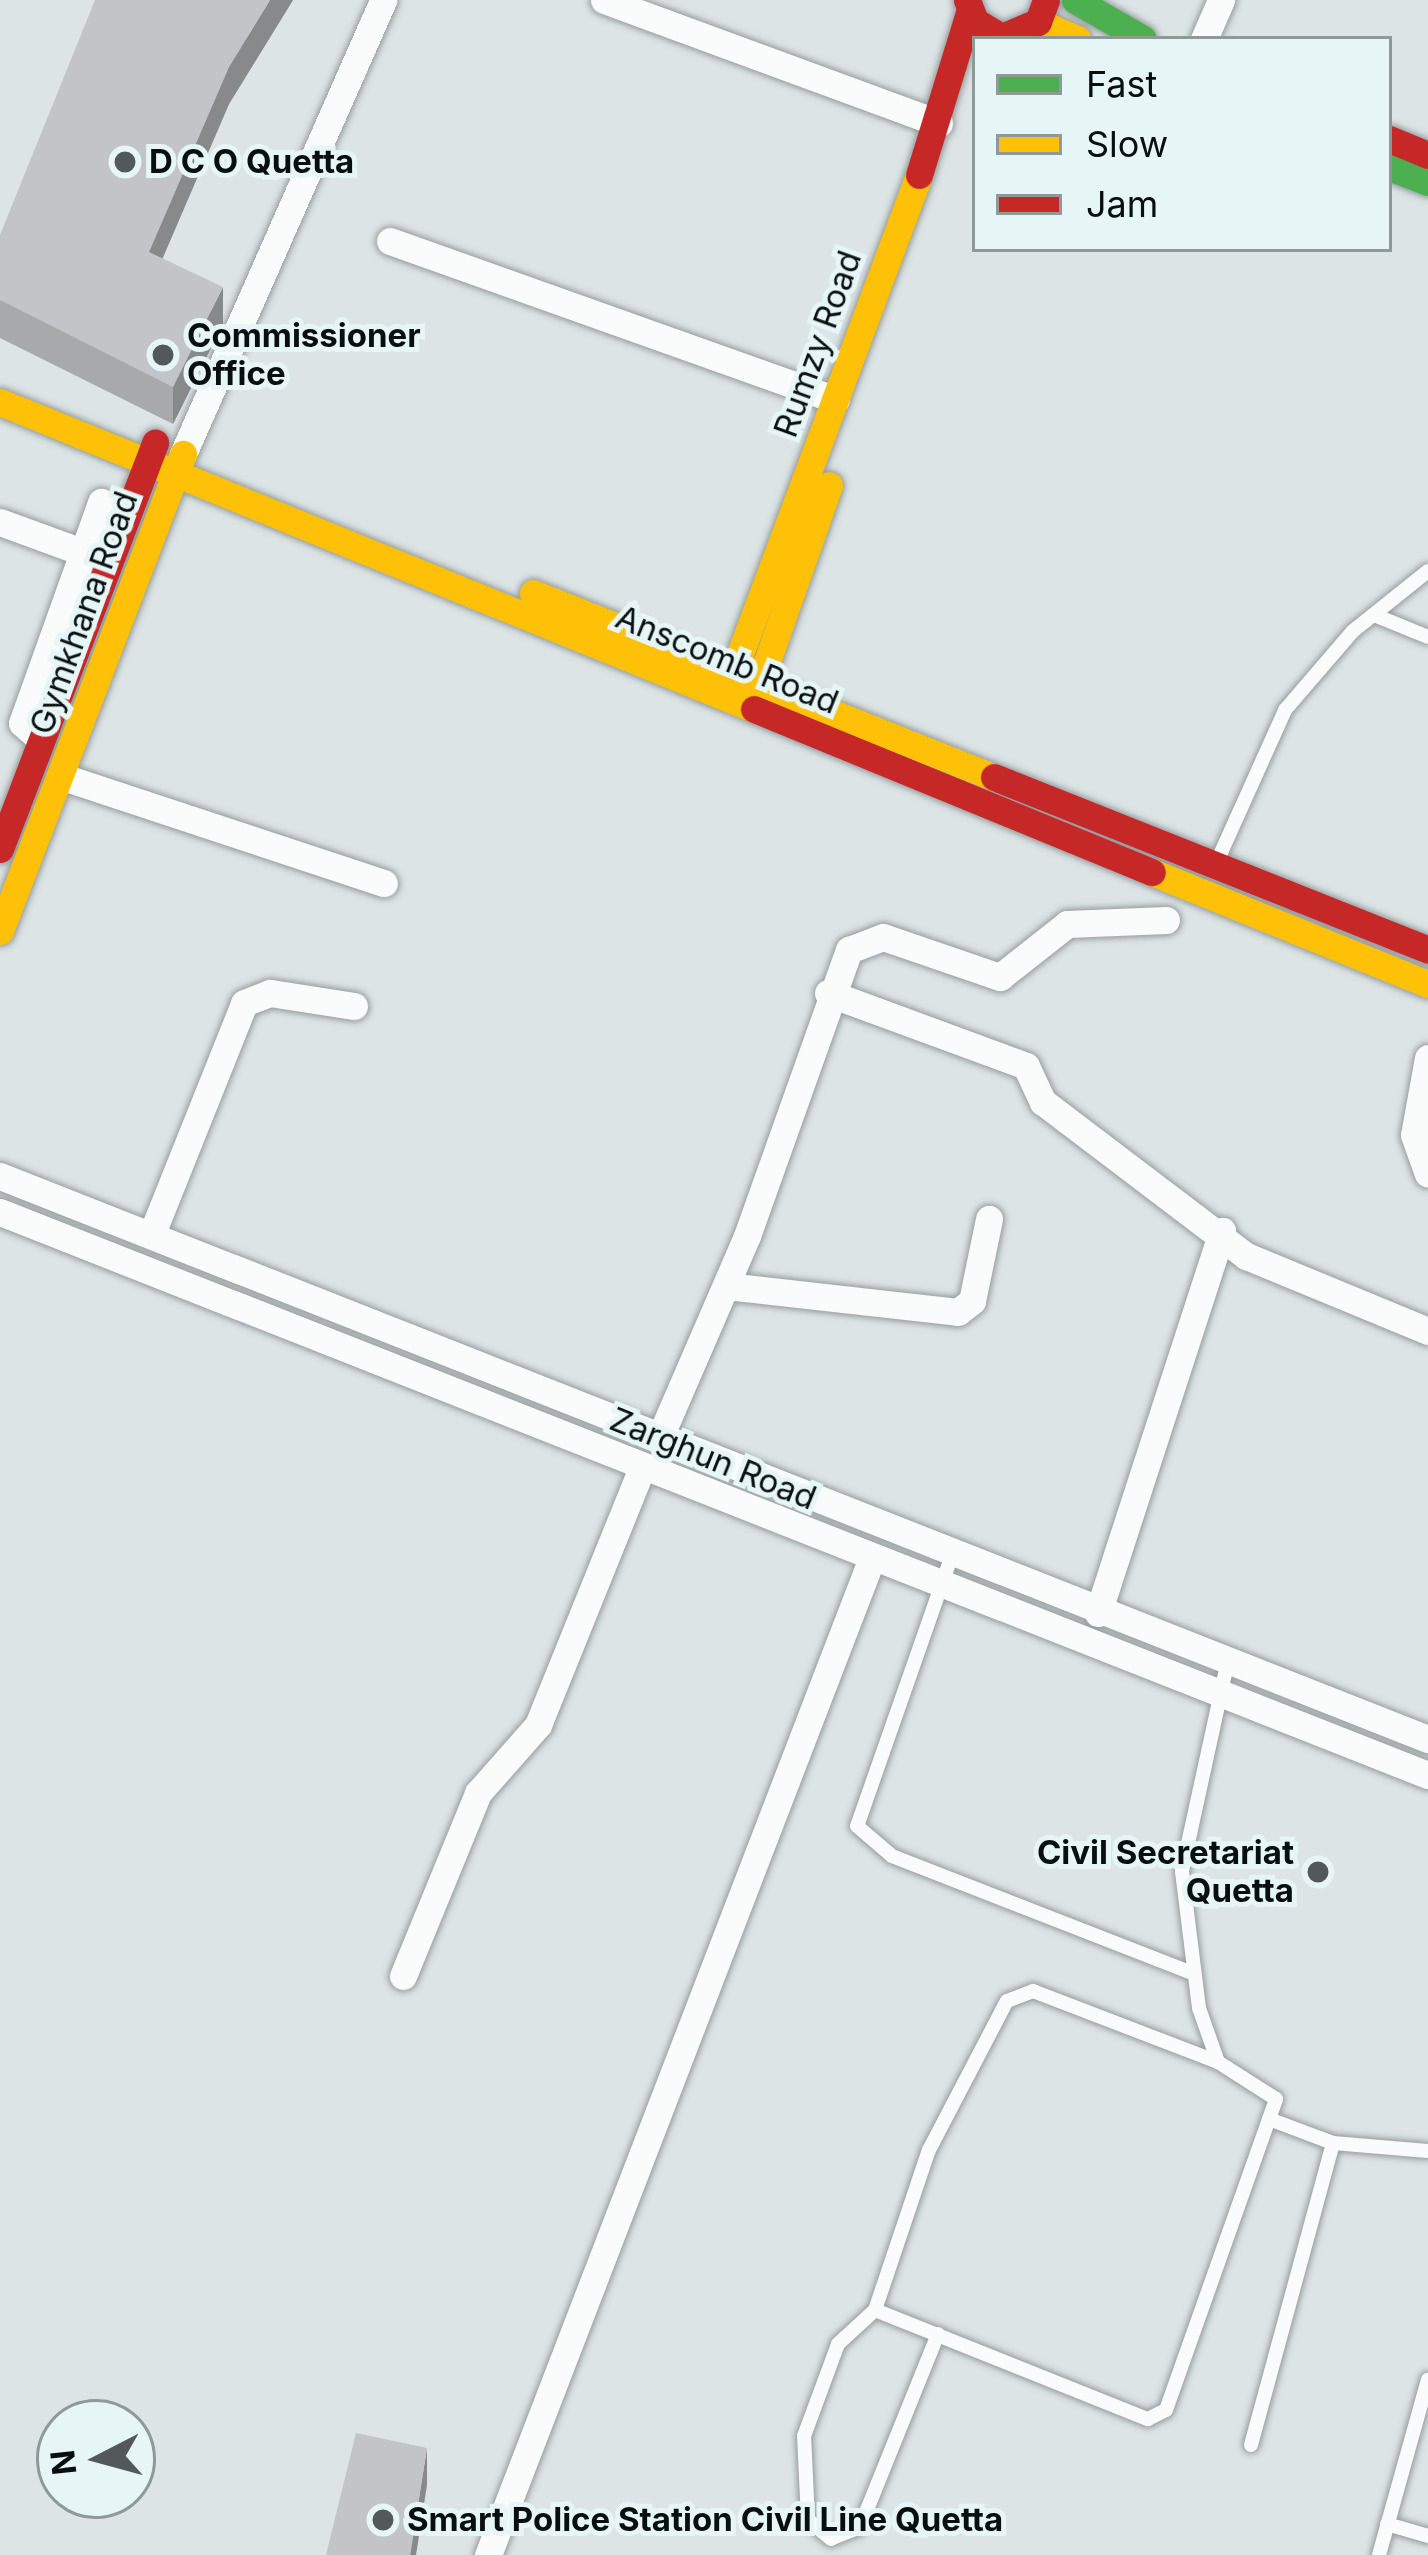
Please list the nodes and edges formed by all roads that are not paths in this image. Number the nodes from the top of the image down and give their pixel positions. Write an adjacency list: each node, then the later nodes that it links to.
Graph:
1 (383, 0): 23 (street)
2 (604, 0): 13 (street)
3 (1075, 0): 10 (street)
4 (1220, 0): 11 (street)
5 (968, 6): 7 (street); 13 (street, Rumzy Road)
6 (1042, 11): 8 (street); 9 (street)
7 (1000, 36)
8 (1005, 36)
9 (1073, 36)
10 (1138, 36)
11 (1205, 36)
12 (972, 89): 30 (street, Rumzy Road)
13 (939, 123): 20 (street, Rumzy Road)
14 (1392, 140): 15 (street)
15 (1428, 155)
16 (1392, 168): 17 (street)
17 (1428, 182)
18 (390, 241): 20 (street)
19 (0, 380): 22 (street, Anscomb Road)
20 (836, 400): 30 (street, Rumzy Road)
21 (0, 402): 22 (street, Anscomb Road)
22 (151, 452): 23 (street, Anscomb Road); 31 (street)
23 (178, 463): 30 (street, Anscomb Road); 32 (street, Gymkhana Road)
24 (101, 502): 26 (street)
25 (0, 522): 26 (street)
26 (82, 552): 31 (street)
27 (1428, 572): 28 (lane)
28 (1373, 615): 29 (lane); 34 (lane)
29 (1428, 637)
30 (741, 692): 34 (street, Anscomb Road); 36 (street, Anscomb Road)
31 (40, 739): 33 (street)
32 (63, 777): 35 (street); 38 (street, Gymkhana Road)
33 (0, 849)
34 (1215, 865): 36 (lane); 39 (street, Anscomb Road)
35 (384, 883)
36 (1208, 894): 40 (street, Anscomb Road)
37 (1166, 920): 41 (street)
38 (0, 931)
39 (1428, 950)
40 (1428, 984)
41 (828, 993): 49 (street); 50 (street)
42 (355, 1006): 48 (street)
43 (1428, 1058): 45 (street)
44 (0, 1176): 48 (street, Zarghun Road)
45 (1428, 1181)
46 (0, 1213): 53 (street, Zarghun Road)
47 (989, 1219): 50 (street)
48 (153, 1231): 52 (street, Zarghun Road)
49 (1222, 1231): 51 (street); 57 (street)
50 (727, 1286): 52 (street)
51 (1428, 1331)
52 (660, 1438): 54 (street, Zarghun Road)
53 (643, 1467): 55 (street, Zarghun Road); 63 (street)
54 (952, 1555): 56 (lane); 57 (street, Zarghun Road)
55 (872, 1558): 56 (street, Zarghun Road); 75 (street)
56 (940, 1584): 59 (street, Zarghun Road); 62 (lane)
57 (1098, 1613): 58 (street, Zarghun Road)
58 (1227, 1664): 59 (lane); 60 (street, Zarghun Road)
59 (1216, 1692): 61 (street, Zarghun Road); 62 (lane)
60 (1428, 1739)
61 (1428, 1775)
62 (1194, 1974): 64 (lane)
63 (403, 1976)
64 (1218, 2062): 65 (lane); 68 (lane)
65 (1269, 2119): 66 (lane); 69 (lane)
66 (1333, 2144): 67 (lane); 72 (lane)
67 (1428, 2151)
68 (875, 2310): 69 (lane); 69 (lane)
69 (938, 2334)
70 (1428, 2380): 71 (lane)
71 (1424, 2412): 73 (lane)
72 (1251, 2445)
73 (1387, 2524): 74 (lane); 76 (lane)
74 (1428, 2536)
75 (488, 2555)
76 (1378, 2555)

